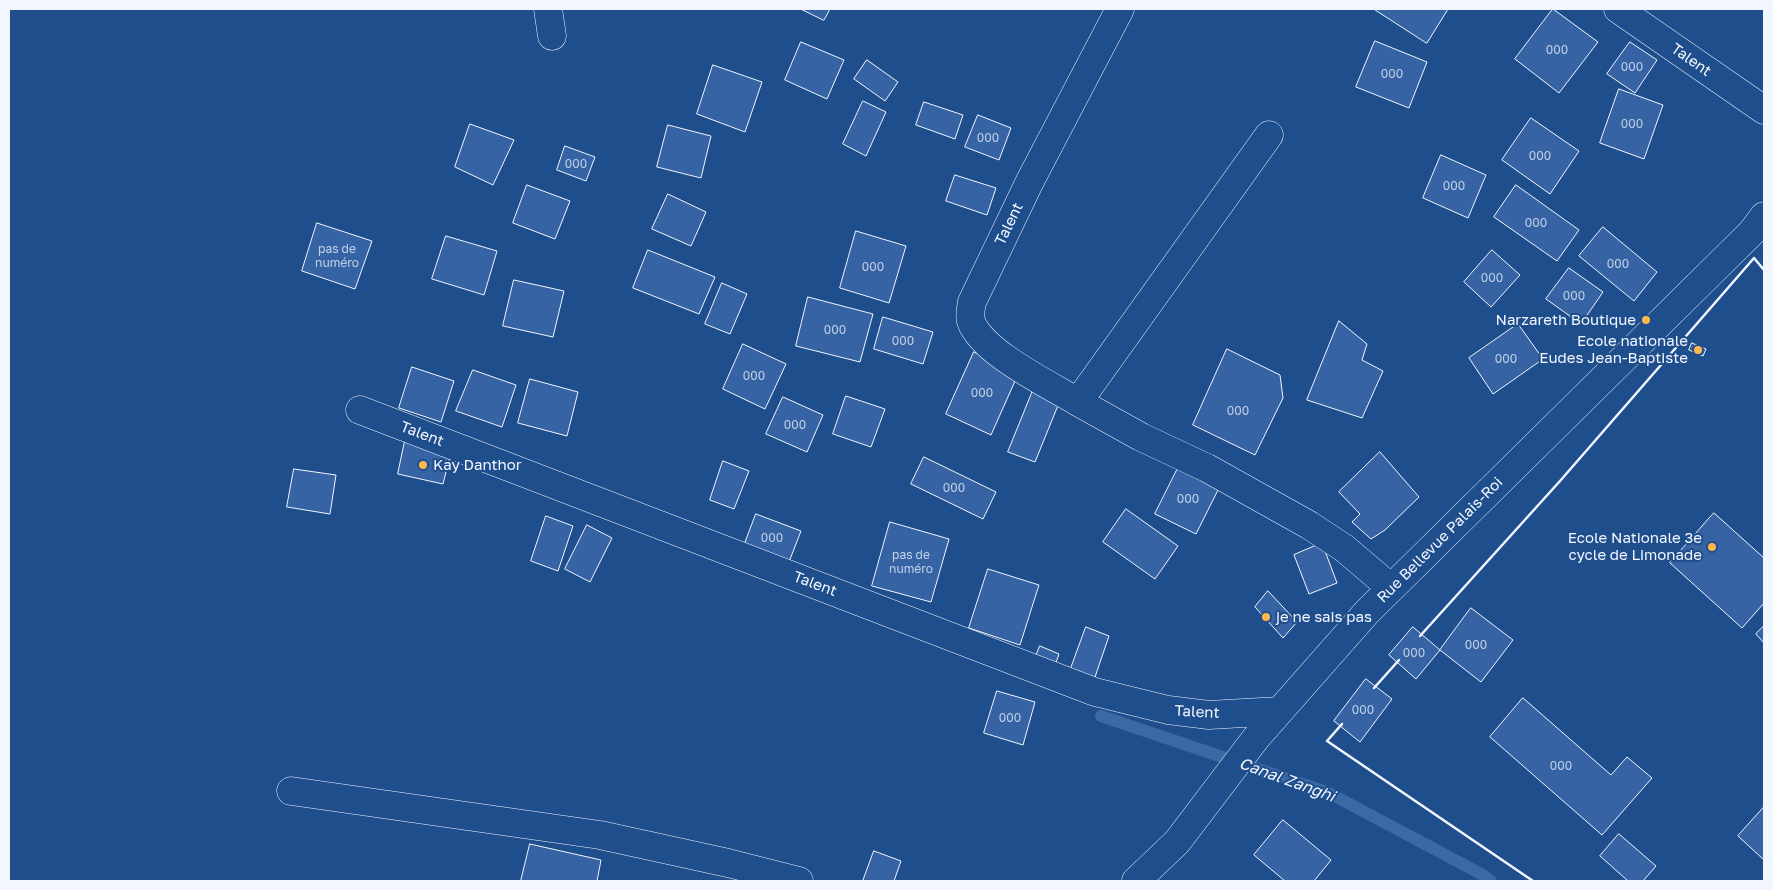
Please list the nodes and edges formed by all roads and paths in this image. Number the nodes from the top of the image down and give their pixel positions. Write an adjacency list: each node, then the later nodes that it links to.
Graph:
1 (548, 9): 4 (street)
2 (1120, 9): 8 (street, Talent)
3 (1618, 9): 5 (street, Talent)
4 (552, 36)
5 (1764, 110)
6 (1269, 135): 8 (street)
7 (1760, 232): 10 (street, Rue Bellevue Palais-Roi)
8 (1078, 402): 10 (street, Talent)
9 (360, 410): 11 (street, Talent)
10 (1391, 588): 11 (street, Rue Bellevue Palais-Roi)
11 (1279, 711): 14 (street, Rue Bellevue Palais-Roi)
12 (292, 791): 13 (street)
13 (798, 881)
14 (1136, 881)

